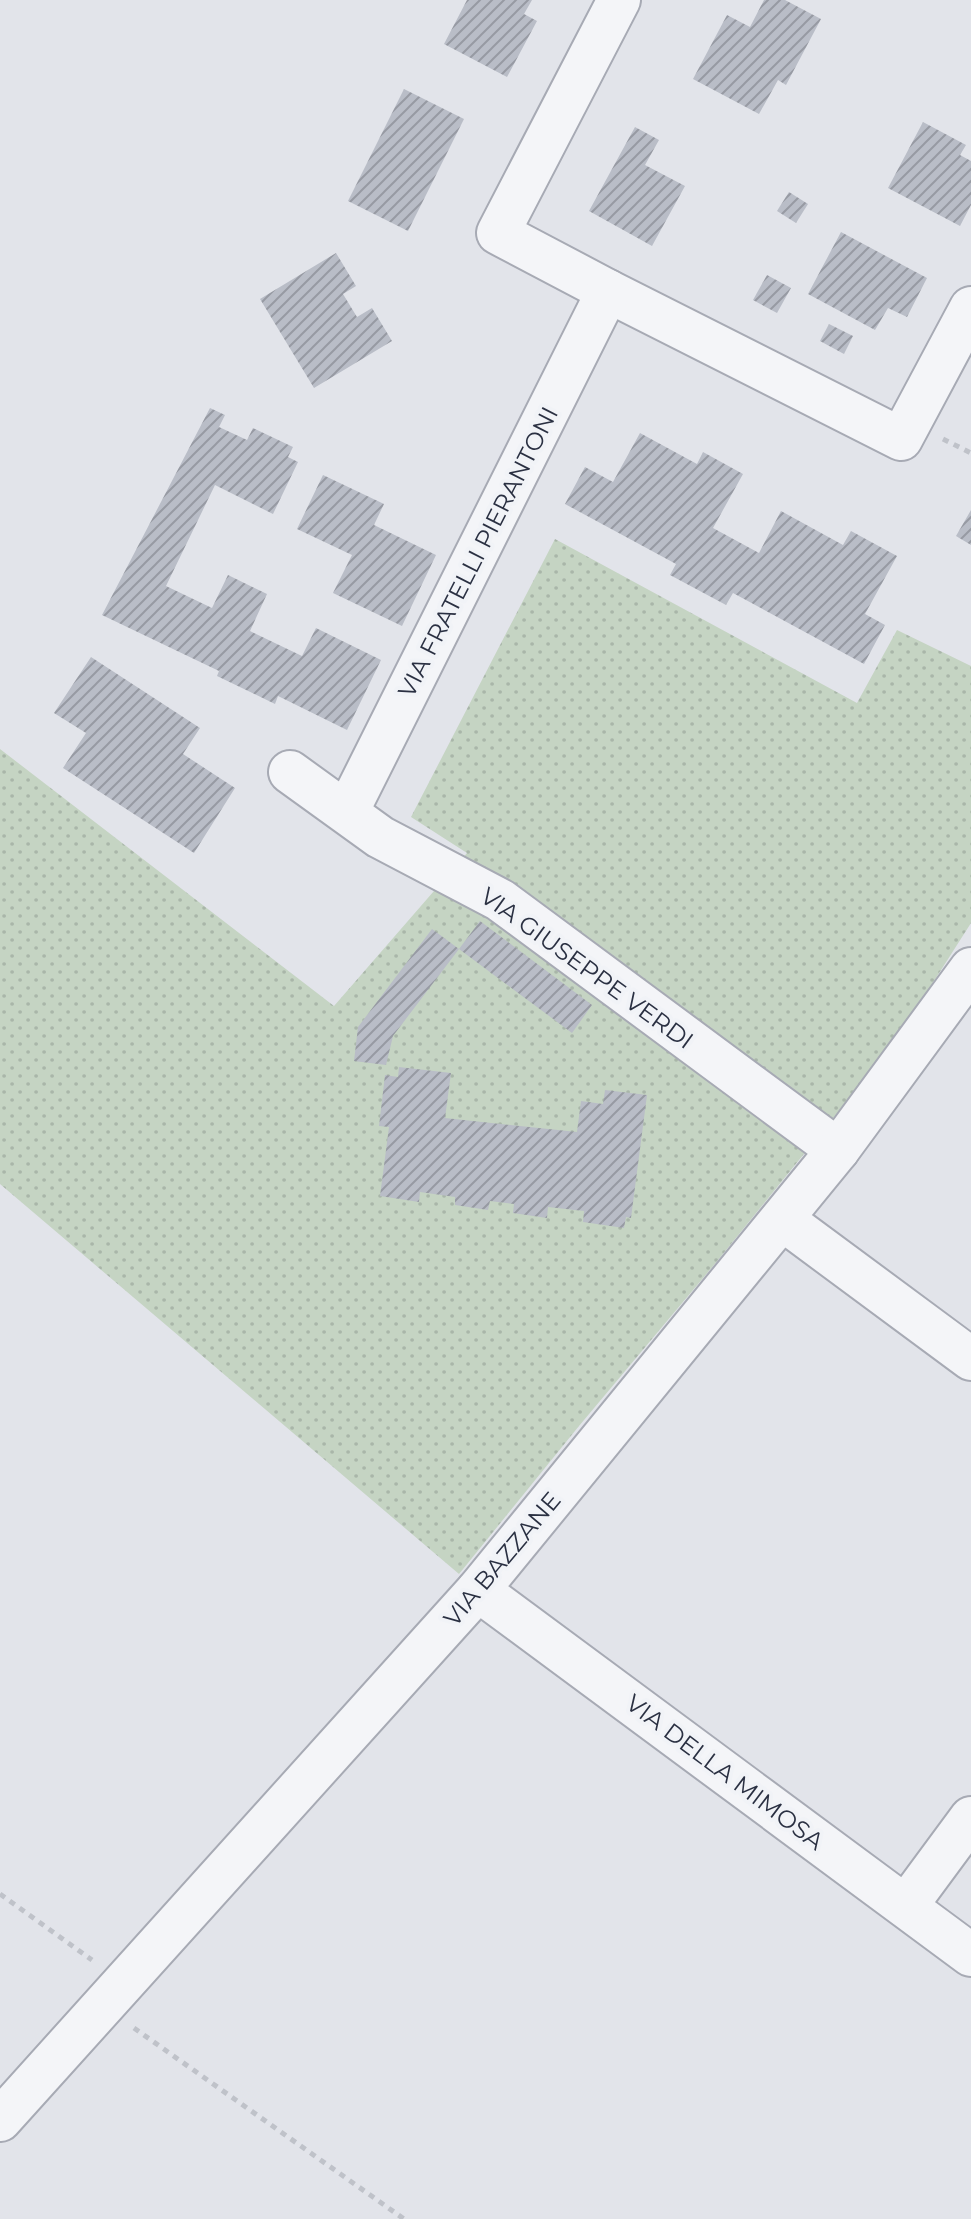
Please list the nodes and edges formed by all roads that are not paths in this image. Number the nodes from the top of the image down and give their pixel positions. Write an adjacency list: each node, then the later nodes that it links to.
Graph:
1 (619, 0): 2 (street)
2 (608, 291): 3 (street); 5 (street, VIA FRATELLI PIERANTONI)
3 (971, 308)
4 (290, 772): 5 (street, VIA GIUSEPPE VERDI)
5 (347, 812): 7 (street, VIA GIUSEPPE VERDI)
6 (971, 969): 7 (street, VIA BAZZANE)
7 (838, 1150): 8 (street, VIA BAZZANE)
8 (782, 1219): 9 (street); 10 (street, VIA BAZZANE)
9 (971, 1359)
10 (478, 1590): 12 (street, VIA DELLA MIMOSA); 14 (street, VIA BAZZANE)
11 (971, 1818): 12 (street)
12 (906, 1906): 13 (street, VIA DELLA MIMOSA)
13 (971, 1955)
14 (0, 2120)

